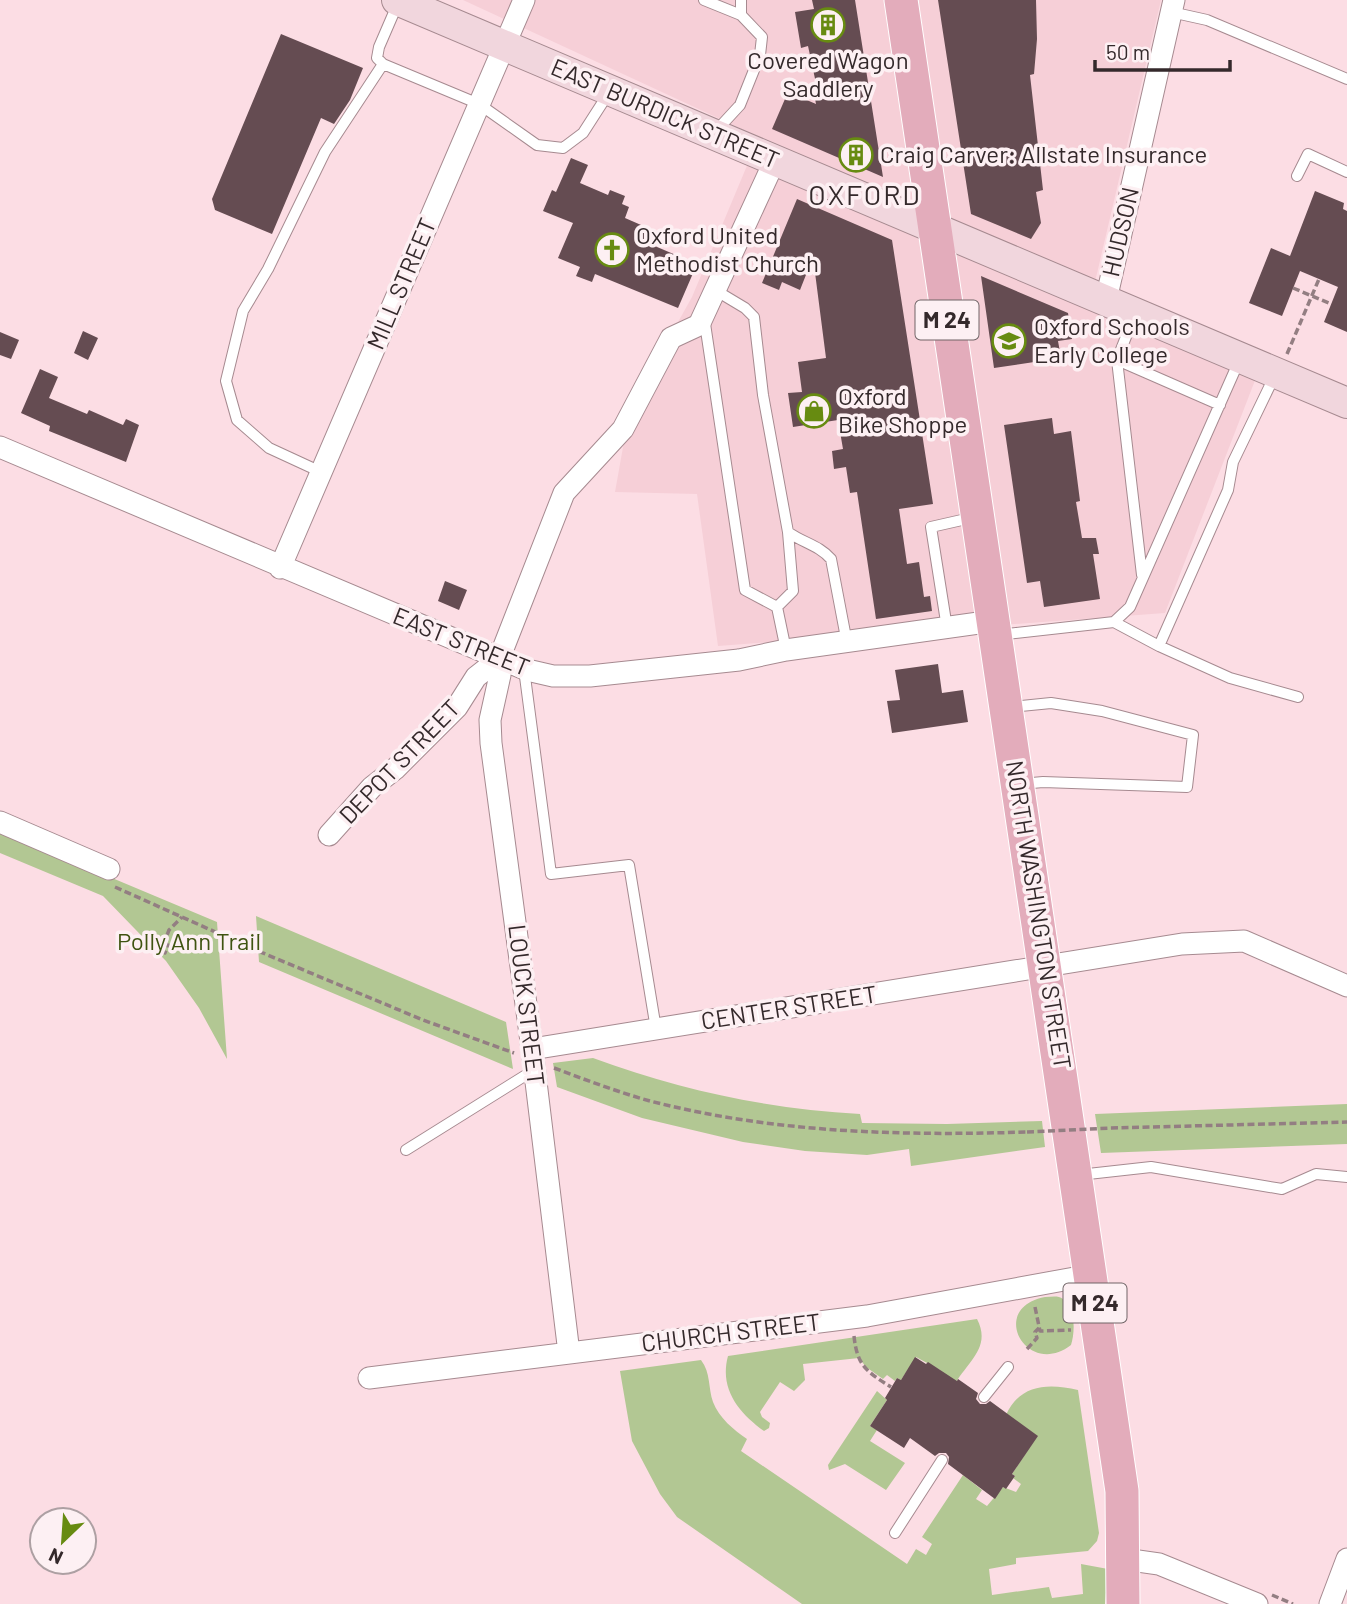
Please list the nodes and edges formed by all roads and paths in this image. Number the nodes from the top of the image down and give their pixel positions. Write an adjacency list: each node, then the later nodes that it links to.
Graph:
1 (398, 0): 8 (main road, EAST BURDICK STREET); 9 (lane)
2 (524, 0): 8 (street, MILL STREET)
3 (705, 0): 7 (lane)
4 (741, 0): 7 (lane)
5 (901, 0): 17 (main road, M 24)
6 (1173, 6): 10 (lane); 21 (street, HUDSON)
7 (741, 15): 13 (lane)
8 (504, 46): 11 (main road, EAST BURDICK STREET); 12 (street, MILL STREET)
9 (383, 64): 12 (lane); 31 (lane)
10 (1347, 79)
11 (611, 90): 12 (lane); 13 (main road, EAST BURDICK STREET)
12 (479, 104): 31 (street, MILL STREET)
13 (713, 134): 14 (main road, EAST BURDICK STREET)
14 (775, 160): 17 (main road, EAST BURDICK STREET); 20 (street)
15 (1347, 172): 16 (lane)
16 (1297, 176)
17 (933, 227): 21 (main road, EAST BURDICK STREET); 32 (main road, NORTH WASHINGTON STREET / M 24)
18 (1319, 279): 27 (path)
19 (1293, 288): 22 (path)
20 (715, 290): 24 (street); 33 (lane)
21 (1105, 300): 23 (main road, EAST BURDICK STREET)
22 (1331, 304)
23 (1135, 313): 25 (main road, EAST BURDICK STREET); 26 (lane)
24 (703, 315): 36 (lane); 43 (street)
25 (1241, 358): 27 (main road, EAST BURDICK STREET); 29 (lane)
26 (1116, 360): 29 (lane); 35 (lane)
27 (1276, 373): 28 (main road, EAST BURDICK STREET); 41 (lane)
28 (1347, 403)
29 (1220, 405): 35 (lane)
30 (0, 447): 34 (street, EAST STREET)
31 (321, 472): 34 (street, MILL STREET)
32 (977, 517): 38 (lane); 39 (main road, NORTH WASHINGTON STREET / M 24)
33 (788, 532): 36 (lane); 40 (lane)
34 (280, 568): 43 (street, EAST STREET)
35 (1142, 578): 37 (lane)
36 (777, 607): 42 (lane)
37 (1114, 622): 39 (lane); 41 (lane)
38 (947, 628): 39 (street, EAST STREET); 40 (street, EAST STREET)
39 (994, 628): 46 (main road, NORTH WASHINGTON STREET / M 24)
40 (847, 643): 42 (street, EAST STREET)
41 (1159, 646): 45 (lane)
42 (786, 650): 44 (street, EAST STREET)
43 (499, 659): 44 (street, EAST STREET); 49 (street, DEPOT STREET); 56 (street, LOUCK STREET)
44 (524, 669): 55 (lane)
45 (1298, 697)
46 (1006, 707): 47 (main road, NORTH WASHINGTON STREET / M 24); 47 (lane)
47 (1018, 785): 53 (main road, NORTH WASHINGTON STREET / M 24)
48 (0, 822): 50 (street)
49 (329, 835)
50 (108, 876): 51 (path)
51 (182, 918): 52 (path); 56 (path)
52 (164, 943)
53 (1046, 967): 54 (street, CENTER STREET); 55 (street, CENTER STREET); 59 (main road, NORTH WASHINGTON STREET / M 24)
54 (1347, 986)
55 (656, 1029): 56 (street, CENTER STREET)
56 (533, 1060): 57 (path, bridge); 58 (lane); 67 (street, LOUCK STREET)
57 (1347, 1122)
58 (406, 1150)
59 (1077, 1175): 60 (lane); 61 (main road, NORTH WASHINGTON STREET / M 24)
60 (1347, 1177)
61 (1091, 1275): 67 (street, CHURCH STREET); 74 (main road, NORTH WASHINGTON STREET / M 24)
62 (1035, 1307): 63 (path)
63 (1039, 1328): 64 (path); 66 (path)
64 (1071, 1329)
65 (854, 1334): 70 (path)
66 (1027, 1349)
67 (569, 1353): 69 (street, CHURCH STREET)
68 (1008, 1367): 71 (lane)
69 (369, 1378)
70 (891, 1387)
71 (984, 1397)
72 (942, 1460): 73 (lane)
73 (895, 1532)
74 (1124, 1559): 76 (street); 77 (main road, NORTH WASHINGTON STREET / M 24)
75 (1347, 1559): 78 (street)
76 (1252, 1603)
77 (1123, 1604)
78 (1330, 1604)

